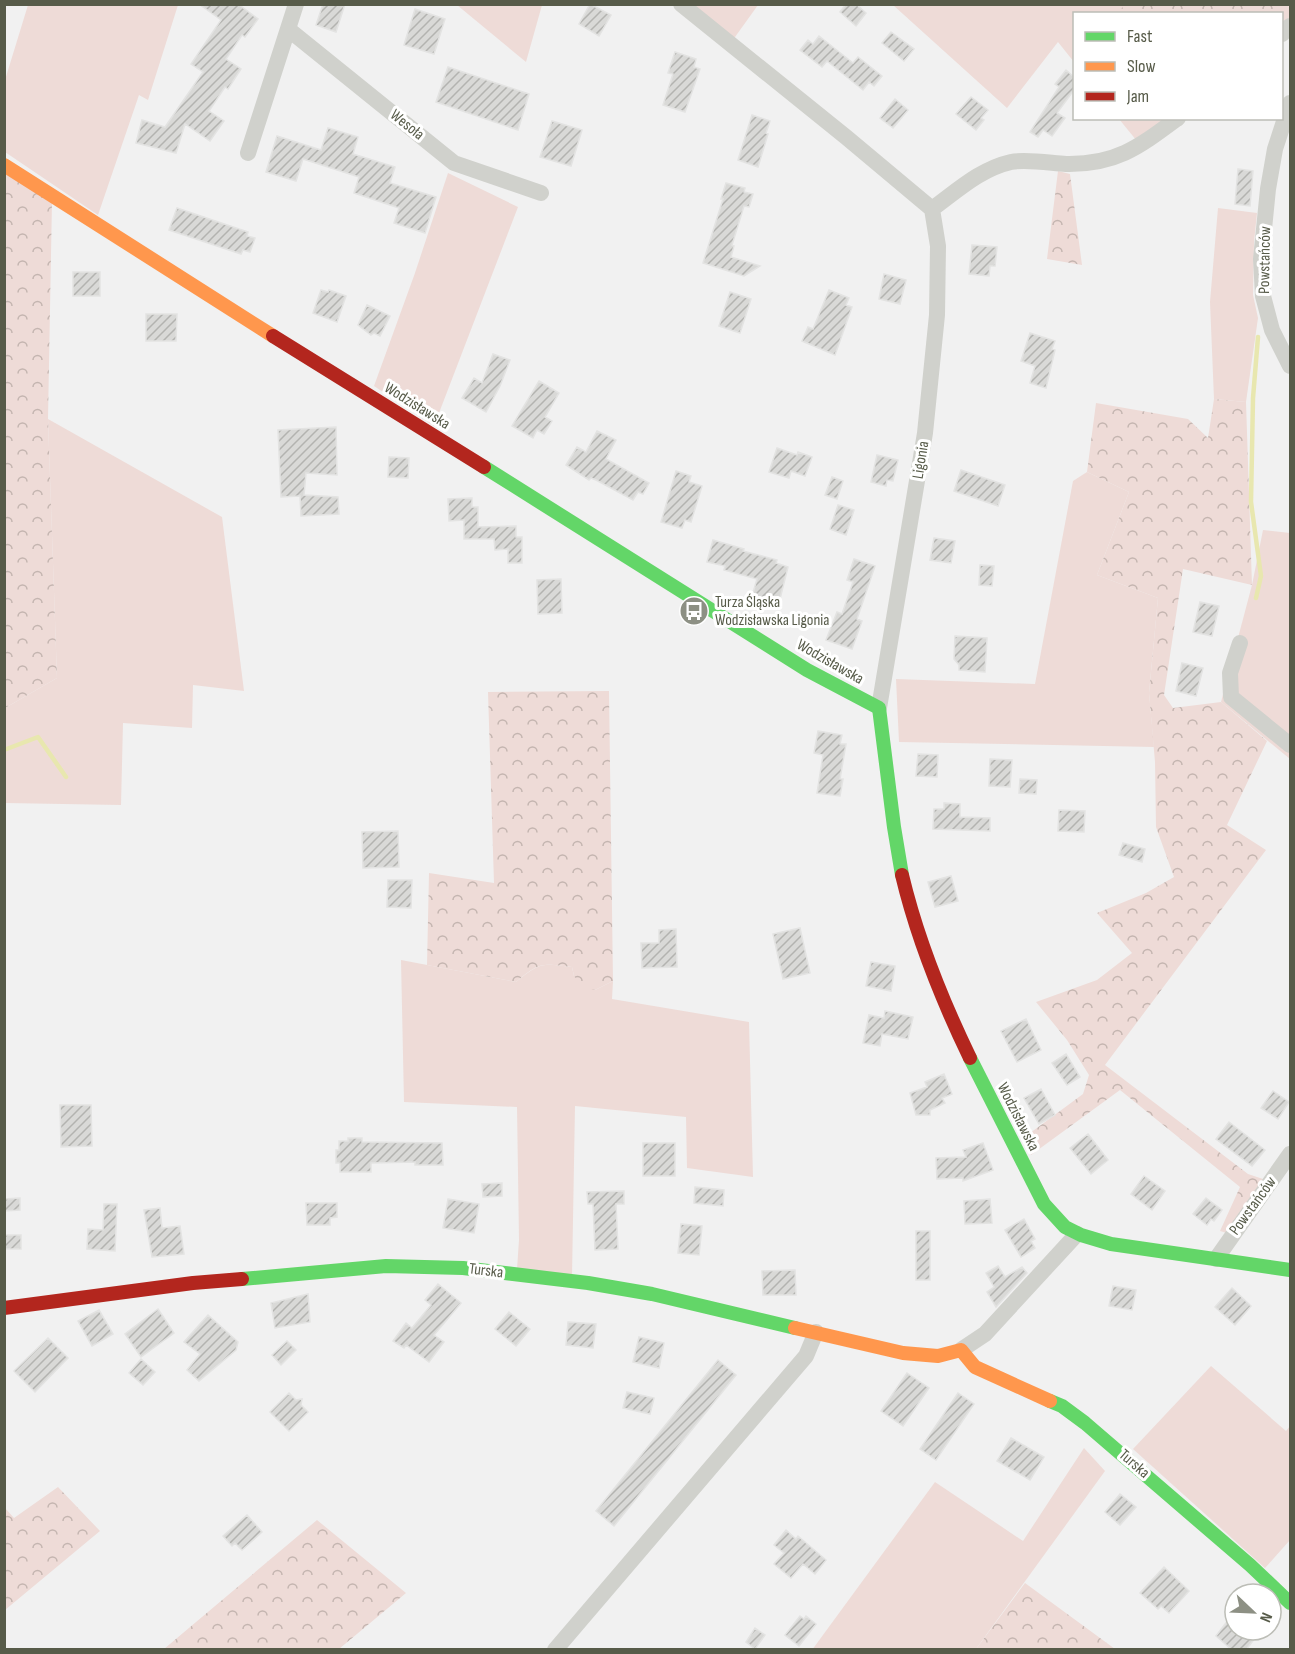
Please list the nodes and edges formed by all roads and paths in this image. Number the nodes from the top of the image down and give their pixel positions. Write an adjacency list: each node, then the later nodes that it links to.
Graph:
1 (296, 4): 3 (street)
2 (681, 4): 10 (street)
3 (288, 29): 7 (street); 9 (street, Wesoła)
4 (1290, 104): 6 (street, Powstańców)
5 (1175, 120): 10 (street)
6 (1283, 151): 11 (street, Powstańców)
7 (249, 153)
8 (4, 165): 13 (street, Wodzisławska)
9 (541, 193)
10 (932, 209): 13 (street, Ligonia)
11 (1290, 366)
12 (1240, 643): 14 (street)
13 (879, 708): 16 (street, Wodzisławska)
14 (1290, 745)
15 (1290, 1154): 17 (street, Powstańców)
16 (1077, 1234): 17 (street, Wodzisławska); 21 (street, Turska)
17 (1215, 1259): 18 (street, Wodzisławska)
18 (1290, 1270)
19 (4, 1308): 20 (street, Turska)
20 (816, 1332): 21 (street, Turska); 23 (street)
21 (962, 1350): 22 (street, Turska)
22 (1290, 1603)
23 (555, 1650)

